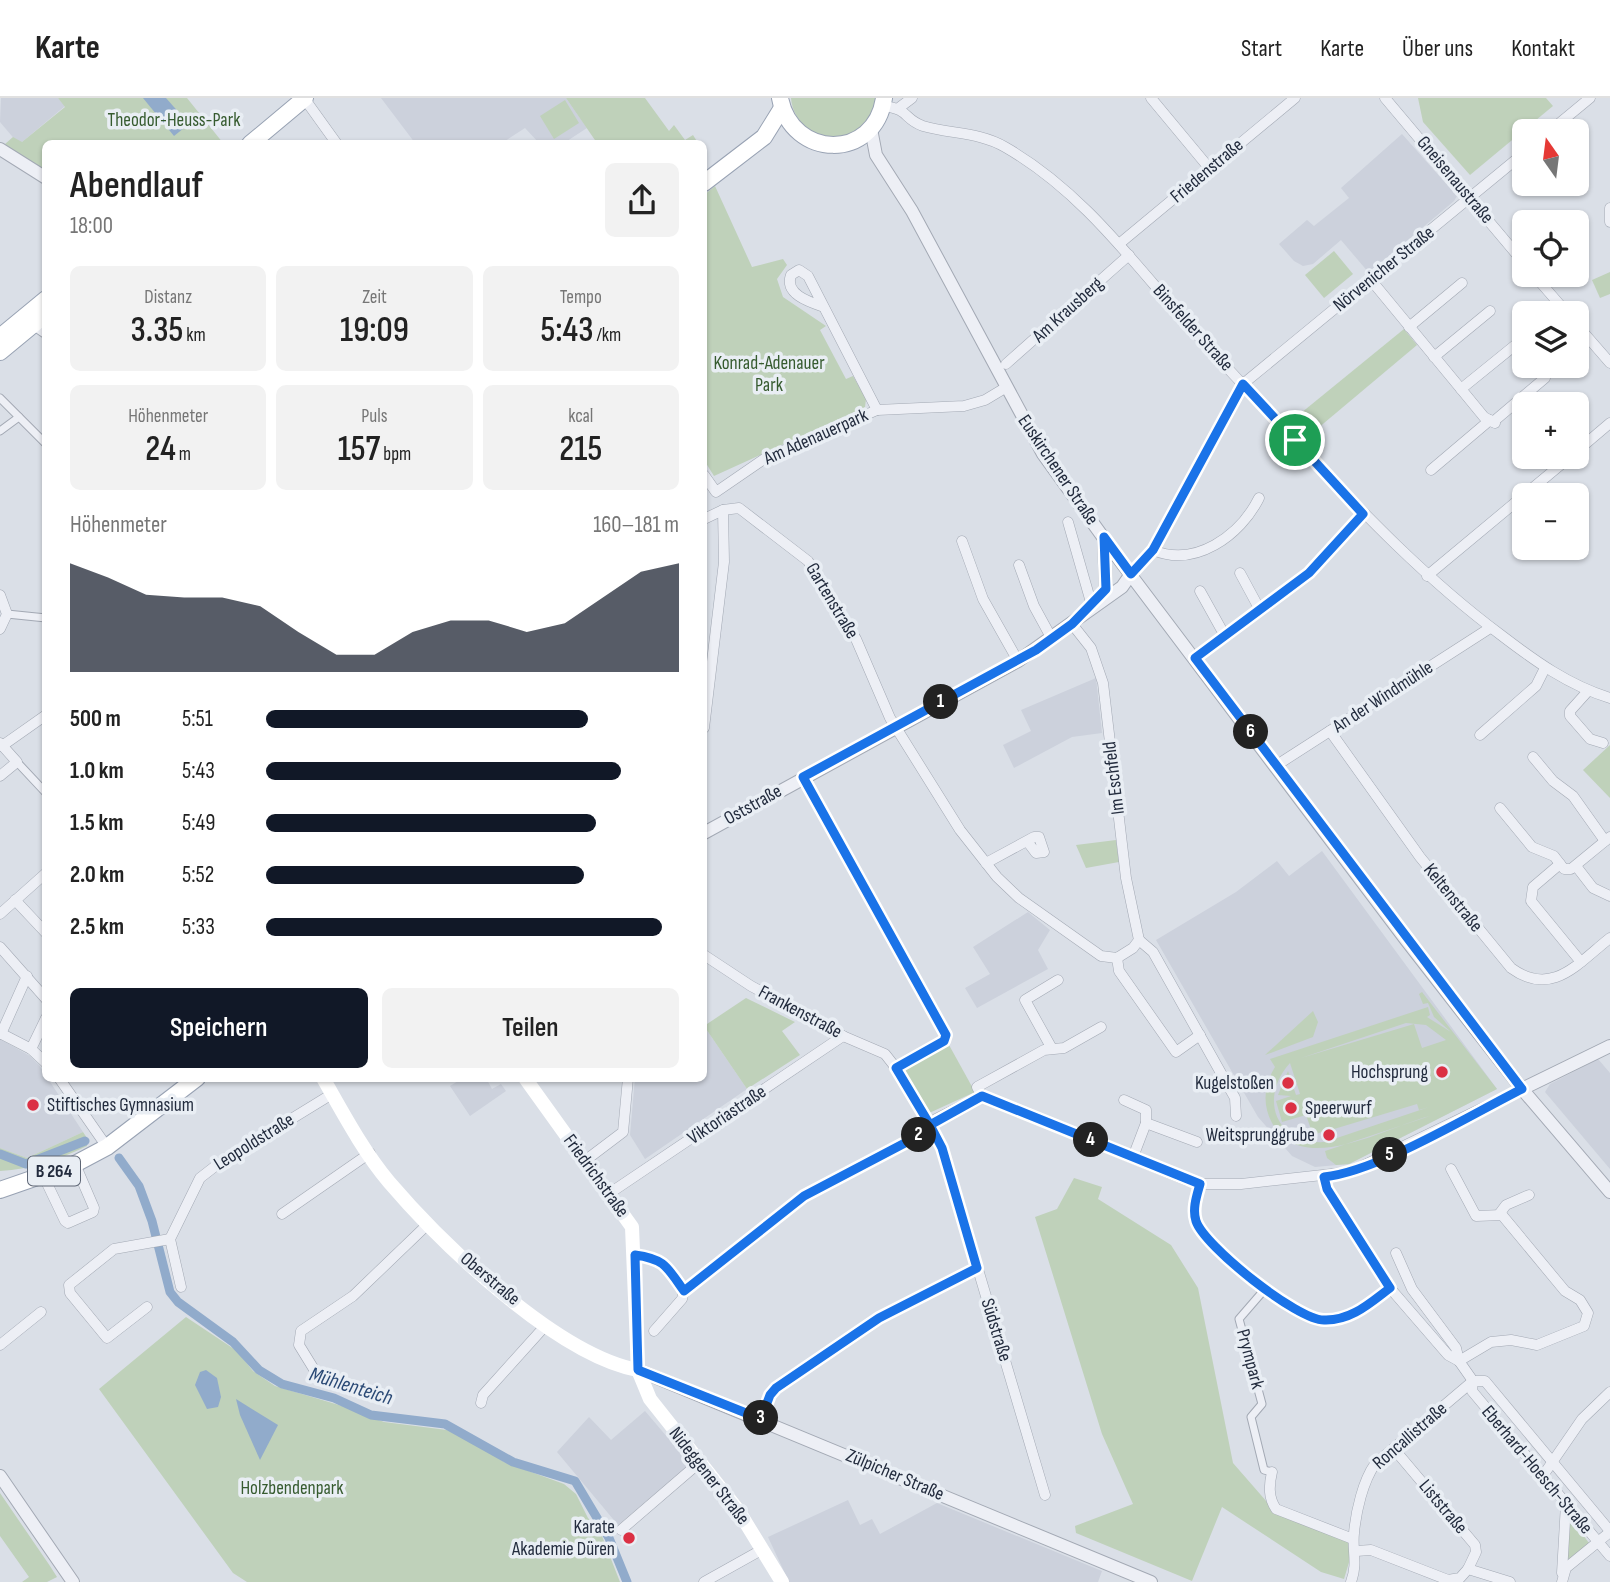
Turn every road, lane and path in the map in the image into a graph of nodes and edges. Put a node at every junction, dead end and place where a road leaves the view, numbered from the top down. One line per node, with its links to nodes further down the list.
1 (304, 98): 14 (main road); 15 (street)
2 (912, 98): 9 (street)
3 (1150, 98): 20 (street)
4 (1295, 98): 20 (street, Friedenstraße)
5 (1384, 98): 23 (street, Gneisenaustraße)
6 (1590, 98): 10 (street)
7 (883, 102): 9 (street); 11 (main road)
8 (781, 103): 12 (main road); 13 (main road)
9 (900, 107): 26 (street, Binsfelder Straße)
10 (1565, 119)
11 (871, 130): 16 (main road); 18 (street, Euskirchener Straße)
12 (798, 133): 13 (main road); 16 (main road)
13 (764, 137): 22 (main road)
14 (255, 140)
15 (335, 140)
16 (850, 142): 18 (street)
17 (0, 149): 21 (street)
18 (876, 155): 44 (street, Euskirchener Straße)
19 (1512, 163): 23 (street, Nörvenicher Straße)
20 (1210, 169): 26 (street, Friedenstraße)
21 (42, 175)
22 (707, 181)
23 (1471, 198): 27 (street, Gneisenaustraße); 29 (street, Nörvenicher Straße)
24 (1610, 208): 25 (street)
25 (1610, 222)
26 (1119, 244): 28 (street, Binsfelder Straße)
27 (1512, 248)
28 (1129, 255): 41 (street, Am Krausberg); 43 (street, Binsfelder Straße)
29 (1371, 280): 34 (street); 43 (street, Nörvenicher Straße)
30 (1462, 283): 34 (street)
31 (824, 307): 47 (street)
32 (1490, 311): 39 (street)
33 (37, 322): 35 (main road); 38 (main road)
34 (1409, 327): 39 (street)
35 (0, 337)
36 (1589, 339): 40 (street)
37 (1512, 348): 45 (street)
38 (0, 352)
39 (1434, 357): 45 (street)
40 (1610, 363)
41 (1006, 364)
42 (1544, 378): 49 (street)
43 (1243, 384): 59 (street, Binsfelder Straße); 64 (street)
44 (1005, 388): 47 (street, Am Adenauerpark); 62 (street, Euskirchener Straße)
45 (1461, 389): 49 (street)
46 (0, 398): 48 (street)
47 (877, 410): 56 (street, Am Adenauerpark)
48 (19, 417): 51 (street); 52 (street)
49 (1494, 422): 55 (street)
50 (1610, 423): 53 (street)
51 (0, 432)
52 (42, 440)
53 (1589, 441)
54 (1556, 469): 68 (street)
55 (1431, 470)
56 (707, 479)
57 (1259, 498): 64 (street)
58 (728, 509): 60 (street); 86 (street); 88 (street, Gartenstraße)
59 (1363, 514): 68 (street, Binsfelder Straße); 73 (street)
60 (707, 518)
61 (1068, 522): 72 (street)
62 (1104, 537): 67 (street, Euskirchener Straße); 69 (street)
63 (962, 541): 82 (street)
64 (1153, 550): 67 (street)
65 (1019, 565): 80 (street)
66 (1240, 573): 73 (street)
67 (1131, 574): 69 (street, Oststraße); 72 (street, Oststraße); 81 (street, Euskirchener Straße)
68 (1427, 576): 77 (street, Binsfelder Straße)
69 (1106, 589): 72 (street, Oststraße)
70 (1200, 591): 79 (street)
71 (0, 595): 74 (street)
72 (1092, 606): 76 (street, Oststraße)
73 (1260, 610): 79 (street)
74 (7, 614): 75 (street); 78 (street)
75 (42, 618)
76 (1072, 624): 80 (street, Oststraße); 112 (street, Im Eschfeld)
77 (1490, 628): 83 (street, Binsfelder Straße); 89 (street, An der Windmühle)
78 (0, 629)
79 (1225, 636): 81 (street)
80 (1052, 639): 82 (street, Oststraße)
81 (1195, 658): 95 (street, Euskirchener Straße)
82 (1018, 661): 88 (street, Oststraße)
83 (1545, 668): 84 (street, Binsfelder Straße); 90 (street)
84 (1588, 691): 85 (street, Binsfelder Straße); 91 (street)
85 (1610, 698)
86 (707, 703)
87 (42, 718): 92 (street)
88 (895, 726): 97 (street, Oststraße); 103 (street)
89 (1330, 731): 95 (street, An der Windmühle); 116 (street, Keltenstraße)
90 (1480, 735)
91 (1603, 743)
92 (1, 744): 94 (street)
93 (1533, 757): 101 (street)
94 (17, 762): 96 (street); 98 (street)
95 (1277, 765): 135 (street, Euskirchener Straße)
96 (0, 776)
97 (803, 777): 100 (street, Oststraße); 129 (street)
98 (42, 789)
99 (1500, 808): 104 (street)
100 (707, 831)
101 (1608, 839): 105 (street)
102 (1027, 841): 103 (street)
103 (986, 863): 115 (street)
104 (1560, 864): 105 (street); 116 (street)
105 (1576, 866): 107 (street)
106 (42, 876): 108 (street)
107 (1610, 896)
108 (15, 900): 109 (street); 110 (street)
109 (0, 914)
110 (42, 929)
111 (1610, 938): 116 (street, Keltenstraße)
112 (1139, 940): 115 (street); 123 (street, Im Eschfeld)
113 (0, 947): 117 (street)
114 (707, 958): 124 (street, Frankenstraße)
115 (1117, 958): 123 (street)
116 (1581, 962)
117 (27, 976): 119 (street); 122 (street)
118 (1058, 980): 126 (street)
119 (42, 994)
120 (42, 1026): 127 (street)
121 (1101, 1027): 126 (street)
122 (0, 1033): 127 (street)
123 (1200, 1035): 139 (street, Im Eschfeld)
124 (844, 1036): 129 (street, Frankenstraße); 154 (street, Viktoriastraße)
125 (1610, 1046): 135 (street)
126 (1051, 1047): 137 (street)
127 (31, 1049): 128 (street)
128 (42, 1059)
129 (896, 1068): 141 (street, Südstraße)
130 (62, 1082): 143 (street)
131 (192, 1082): 143 (main road, B 264)
132 (325, 1082): 136 (main road, Oberstraße)
133 (528, 1082): 146 (main road, Friedrichstraße)
134 (628, 1082): 146 (street)
135 (1522, 1089): 150 (street); 153 (street, Euskirchener Straße)
136 (332, 1094): 144 (main road, Oberstraße); 159 (street, Leopoldstraße)
137 (982, 1096): 141 (street); 145 (street)
138 (1124, 1100): 140 (street)
139 (1236, 1116)
140 (1146, 1123): 142 (street); 145 (street)
141 (930, 1125): 162 (street, Südstraße); 166 (street)
142 (1197, 1142)
143 (107, 1147): 147 (main road, B 264)
144 (370, 1153): 157 (street); 158 (main road, Oberstraße)
145 (1133, 1157): 151 (street)
146 (586, 1160): 154 (main road, Friedrichstraße)
147 (75, 1164): 149 (main road, B 264); 149 (street)
148 (1451, 1169): 156 (street)
149 (43, 1175): 152 (main road, B 264)
150 (1324, 1177): 151 (street); 164 (street, Eberhard-Hoesch-Straße)
151 (1200, 1184): 165 (street)
152 (0, 1190)
153 (1610, 1192)
154 (610, 1193): 161 (main road, Friedrichstraße)
155 (1529, 1195): 156 (street)
156 (1500, 1213): 172 (street)
157 (282, 1214)
158 (428, 1224): 169 (main road, Oberstraße); 174 (street)
159 (163, 1239): 163 (street); 167 (street)
160 (1396, 1253): 172 (street, Eberhard-Hoesch-Straße)
161 (635, 1255): 166 (street); 173 (main road, Friedrichstraße)
162 (977, 1268): 178 (street); 185 (street, Südstraße)
163 (181, 1287)
164 (1390, 1288): 165 (street); 172 (street, Eberhard-Hoesch-Straße)
165 (1265, 1289): 182 (street, Prympark)
166 (684, 1291): 170 (street)
167 (147, 1307)
168 (41, 1312): 171 (street)
169 (546, 1325): 173 (main road, Oberstraße); 177 (street)
170 (654, 1331)
171 (0, 1345)
172 (1459, 1362): 175 (street, Eberhard-Hoesch-Straße)
173 (638, 1370): 178 (street, Zülpicher Straße); 180 (main road, Nideggener Straße)
174 (315, 1371)
175 (1473, 1381): 179 (street, Roncallistraße); 181 (street, Eberhard-Hoesch-Straße); 184 (street, Eberhard-Hoesch-Straße)
176 (1610, 1392): 181 (street)
177 (481, 1403)
178 (761, 1419): 199 (street, Zülpicher Straße)
179 (1394, 1448): 189 (street, Roncallistraße); 194 (street, Liststraße)
180 (700, 1462): 187 (street); 191 (main road, Nideggener Straße)
181 (1553, 1463): 184 (street); 188 (street, Eberhard-Hoesch-Straße)
182 (1272, 1472): 189 (street, Prympark)
183 (0, 1476): 196 (street)
184 (1542, 1477): 186 (street, Eberhard-Hoesch-Straße)
185 (1045, 1495)
186 (1566, 1504): 190 (street, Eberhard-Hoesch-Straße); 195 (street)
187 (621, 1530)
188 (1610, 1532): 190 (street)
189 (1353, 1539): 192 (street, Roncallistraße)
190 (1598, 1542): 193 (street, Eberhard-Hoesch-Straße); 195 (street)
191 (763, 1549): 197 (street); 198 (main road, Nideggener Straße)
192 (1356, 1550): 194 (street); 200 (street, Roncallistraße)
193 (1610, 1556)
194 (1468, 1569): 201 (street)
195 (1562, 1578)
196 (73, 1582)
197 (704, 1582)
198 (782, 1582)
199 (1151, 1582)
200 (1351, 1582)
201 (1510, 1582)

